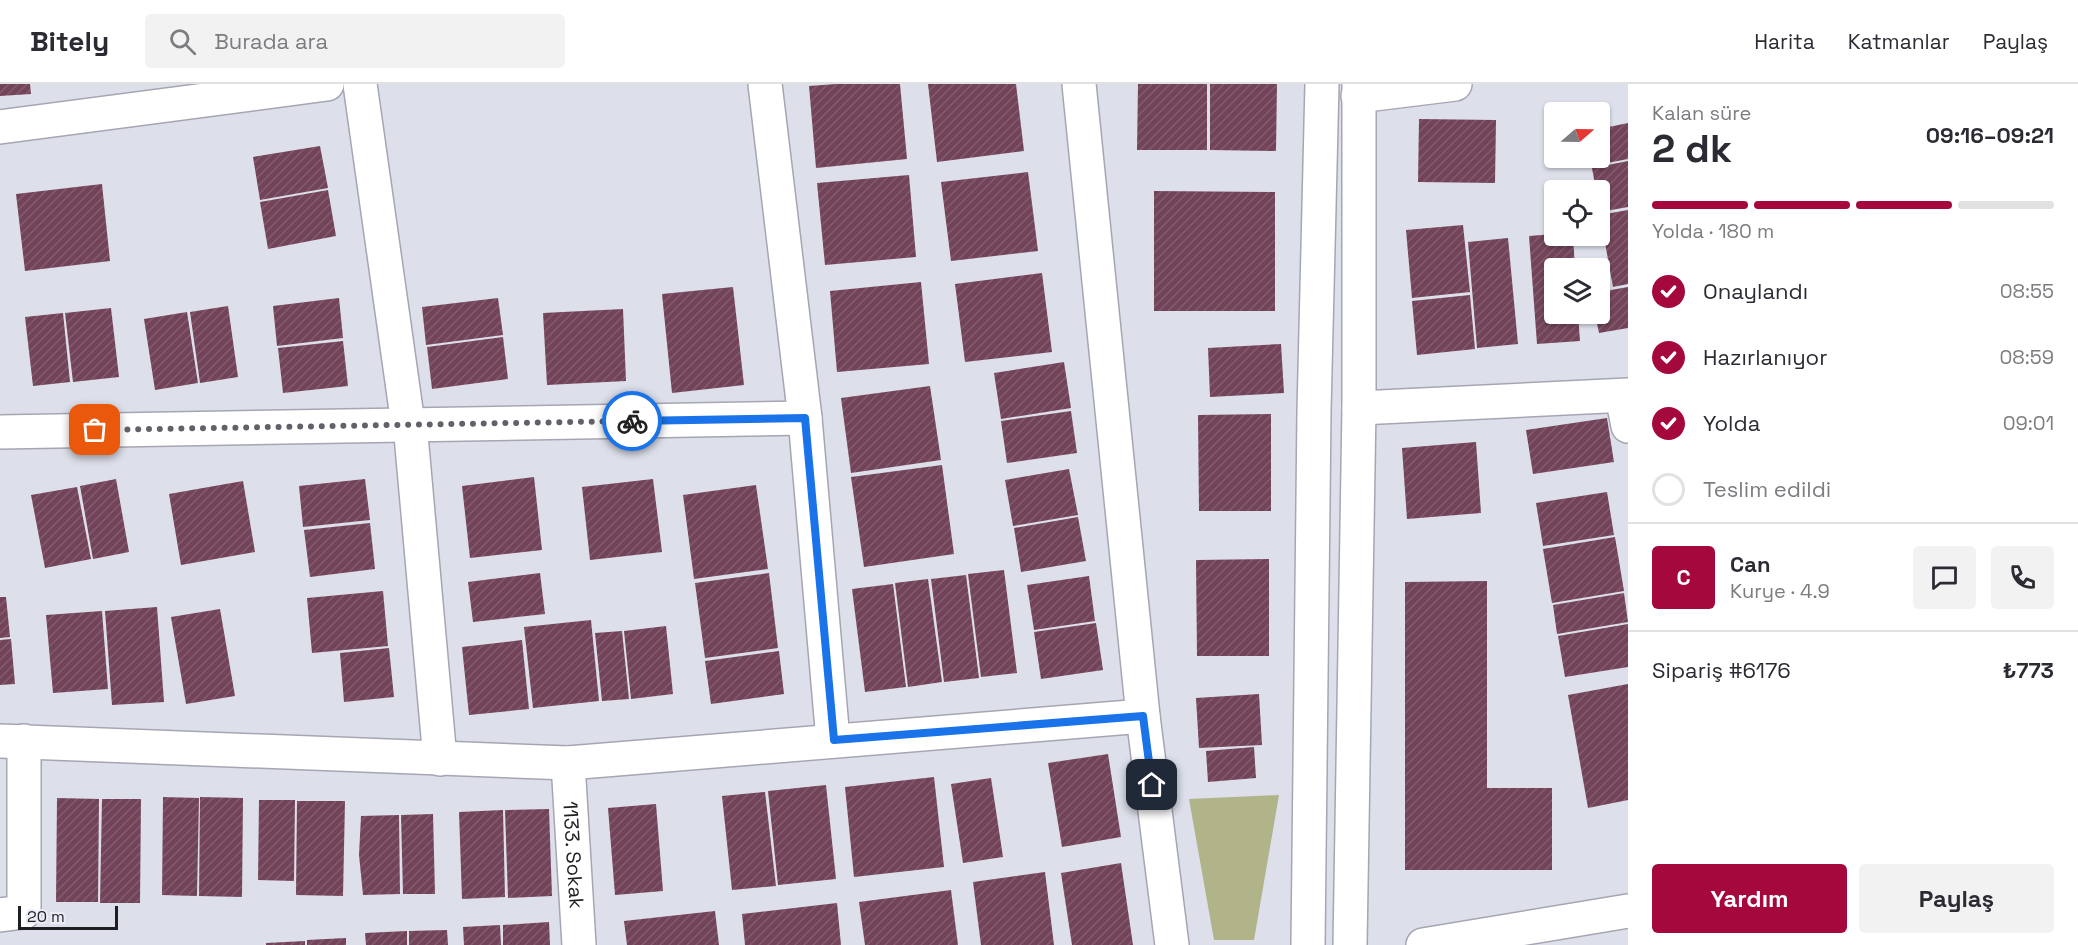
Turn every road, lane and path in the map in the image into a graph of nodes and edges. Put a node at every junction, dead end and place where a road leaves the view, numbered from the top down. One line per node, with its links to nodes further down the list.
1 (327, 84): 8 (street)
2 (360, 84): 12 (street)
3 (765, 84): 11 (street)
4 (1079, 84): 14 (street)
5 (1322, 84): 24 (street)
6 (1455, 84): 7 (street)
7 (1358, 90): 10 (street)
8 (0, 128)
9 (1626, 406): 10 (street)
10 (1359, 408): 25 (street)
11 (805, 418): 12 (street); 15 (street)
12 (409, 424): 13 (street); 17 (street)
13 (0, 432)
14 (1143, 716): 15 (street); 23 (street)
15 (834, 740): 18 (street)
16 (12, 741): 17 (street); 20 (street)
17 (440, 759): 18 (street)
18 (568, 764): 22 (street, 1133. Sokak)
19 (1628, 911): 21 (street)
20 (0, 915)
21 (1511, 938): 26 (street)
22 (579, 945)
23 (1172, 945)
24 (1308, 945)
25 (1350, 945)
26 (1423, 945)

